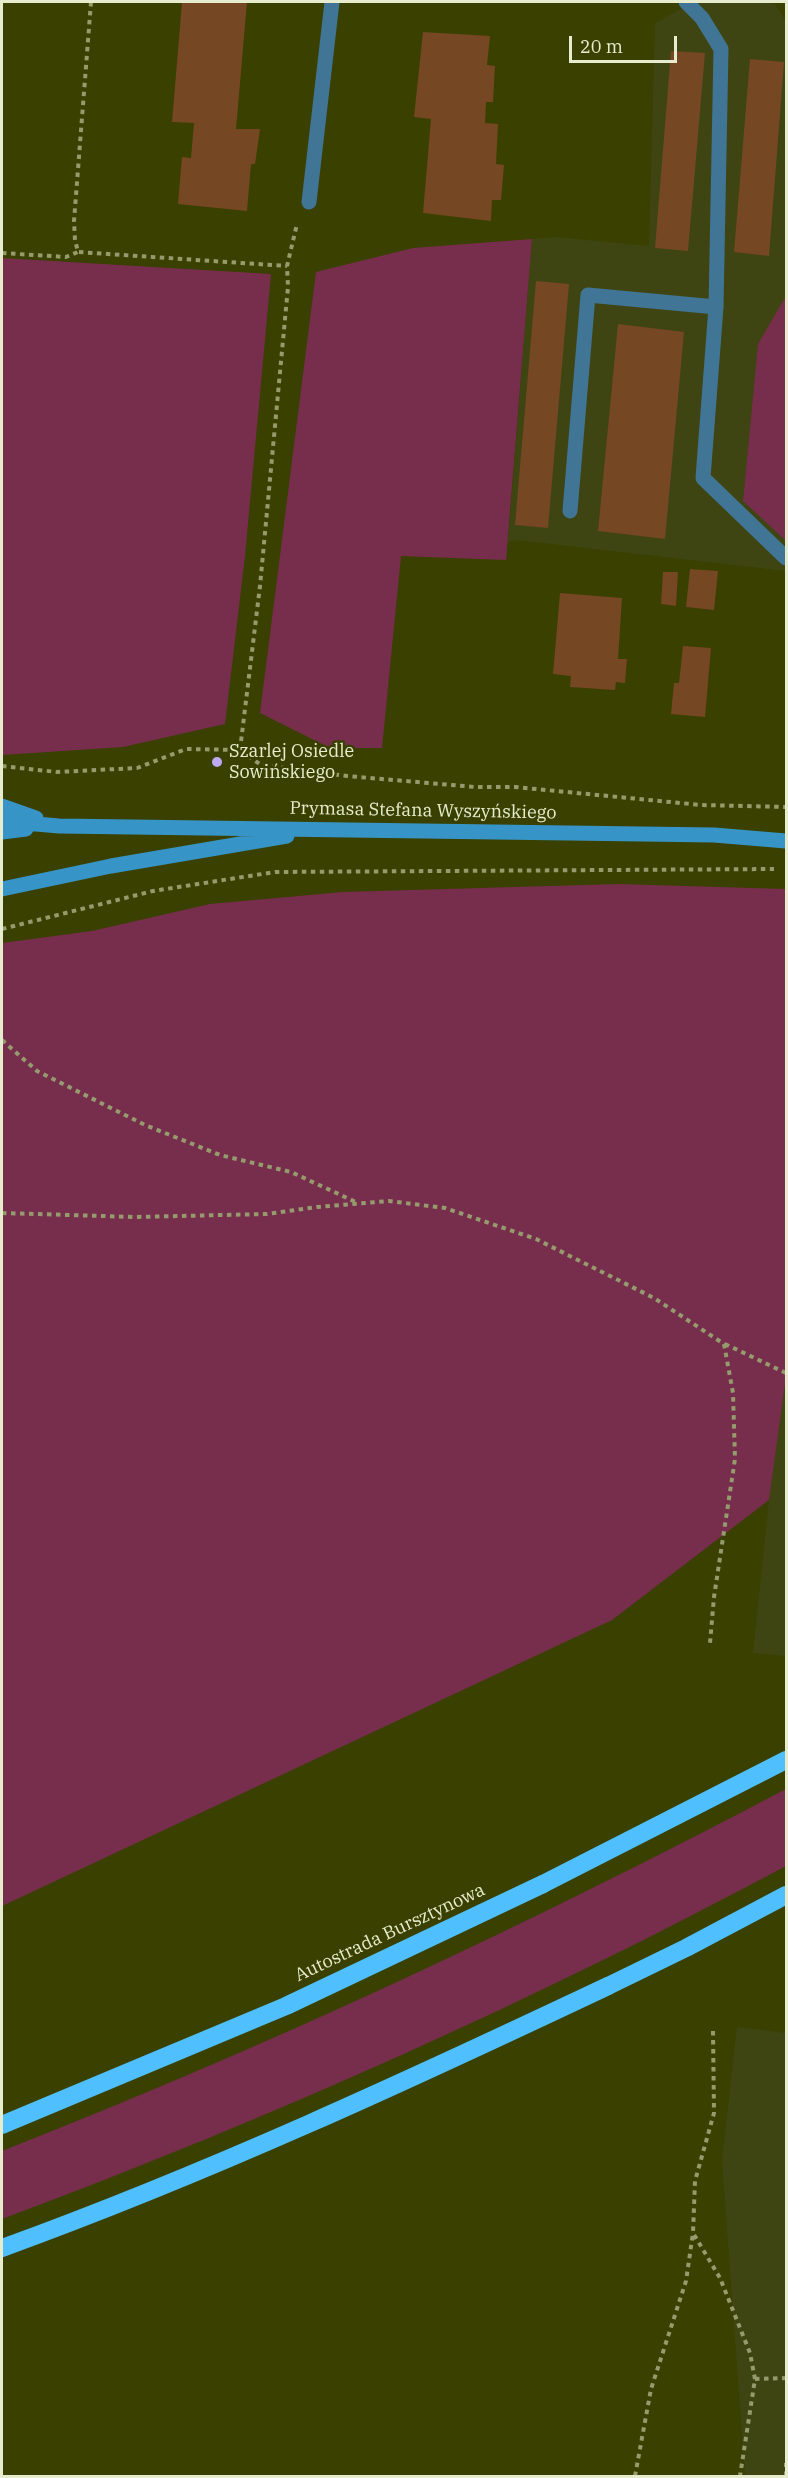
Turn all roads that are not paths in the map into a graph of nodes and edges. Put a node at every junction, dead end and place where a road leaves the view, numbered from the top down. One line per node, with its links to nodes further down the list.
1 (332, 2): 3 (street)
2 (686, 2): 4 (street)
3 (309, 202)
4 (716, 307): 5 (street); 6 (street)
5 (570, 511)
6 (786, 558)
7 (2, 806): 9 (street)
8 (2, 821): 9 (street, Prymasa Stefana Wyszyńskiego)
9 (59, 826): 10 (street, Prymasa Stefana Wyszyńskiego); 11 (street, Prymasa Stefana Wyszyńskiego)
10 (323, 829): 12 (street, Prymasa Stefana Wyszyńskiego); 13 (street)
11 (2, 832)
12 (786, 841)
13 (2, 889)
14 (786, 1760): 16 (highway, Autostrada Bursztynowa, bridge)
15 (786, 1895): 17 (highway, bridge)
16 (2, 2125)
17 (2, 2248)

